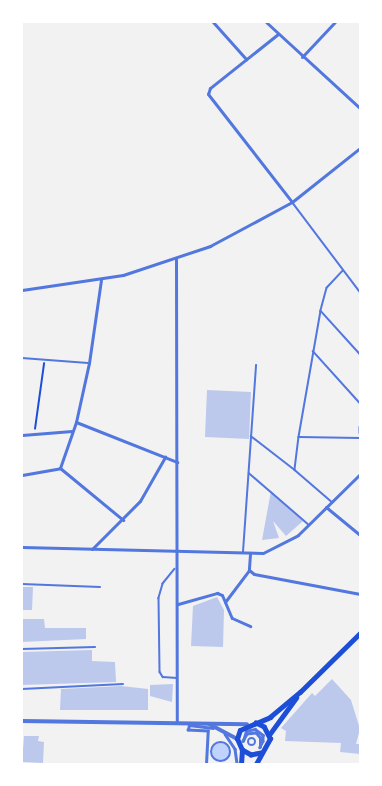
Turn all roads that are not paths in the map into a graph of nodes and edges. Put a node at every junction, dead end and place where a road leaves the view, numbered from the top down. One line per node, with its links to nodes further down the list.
1 (213, 22): 6 (street)
2 (266, 22): 4 (street)
3 (335, 22): 5 (street)
4 (278, 34): 5 (street); 6 (street)
5 (302, 57): 7 (street)
6 (246, 58): 9 (street)
7 (360, 108)
8 (360, 148): 9 (street)
9 (292, 202): 10 (street); 11 (lane)
10 (176, 259): 12 (street); 31 (street)
11 (343, 271): 14 (lane); 15 (lane)
12 (101, 280): 13 (street); 19 (street)
13 (22, 290)
14 (360, 292)
15 (320, 311): 16 (lane); 17 (lane)
16 (313, 351): 21 (lane); 28 (lane)
17 (360, 354)
18 (22, 358): 19 (lane)
19 (89, 363): 22 (street)
20 (256, 365): 27 (lane)
21 (360, 403)
22 (76, 422): 24 (street); 30 (street)
23 (360, 426): 25 (lane)
24 (72, 431): 26 (street); 32 (street)
25 (360, 434)
26 (22, 435)
27 (251, 436): 33 (lane); 34 (lane)
28 (299, 438): 29 (lane); 33 (lane)
29 (360, 438)
30 (164, 457): 31 (street); 41 (street)
31 (177, 462): 46 (street)
32 (60, 468): 36 (street); 41 (street)
33 (295, 470): 39 (lane)
34 (249, 473): 42 (lane); 47 (lane)
35 (360, 474): 37 (street)
36 (22, 475)
37 (356, 478): 38 (lane); 39 (street)
38 (360, 481)
39 (332, 502): 40 (street)
40 (326, 507): 42 (street); 43 (street)
41 (122, 520): 45 (street)
42 (309, 524): 48 (street)
43 (360, 536)
44 (22, 547): 45 (street)
45 (92, 548): 46 (street)
46 (178, 550): 47 (street); 49 (street)
47 (242, 554): 48 (street)
48 (250, 554): 50 (street)
49 (177, 567): 55 (street); 60 (lane)
50 (249, 570): 53 (street); 54 (street)
51 (22, 584): 52 (lane)
52 (100, 586)
53 (360, 594)
54 (225, 602): 55 (street); 56 (street)
55 (178, 604): 60 (street)
56 (250, 626)
57 (360, 633): 63 (main road)
58 (95, 647): 59 (lane)
59 (22, 649)
60 (177, 678): 65 (street)
61 (123, 684): 62 (lane)
62 (22, 689)
63 (300, 692): 67 (main road); 70 (main road)
64 (22, 721): 65 (street)
65 (177, 723): 66 (street)
66 (209, 723): 68 (street); 71 (street)
67 (256, 723): 68 (main road); 70 (main road)
68 (247, 724): 71 (main road)
69 (253, 733): 69 (street)
70 (269, 736): 74 (main road)
71 (237, 739): 72 (main road)
72 (242, 750): 74 (main road); 77 (main road)
73 (211, 751): 73 (street)
74 (262, 753): 78 (main road)
75 (206, 764): 76 (street)
76 (237, 764)
77 (241, 764)
78 (256, 764)

